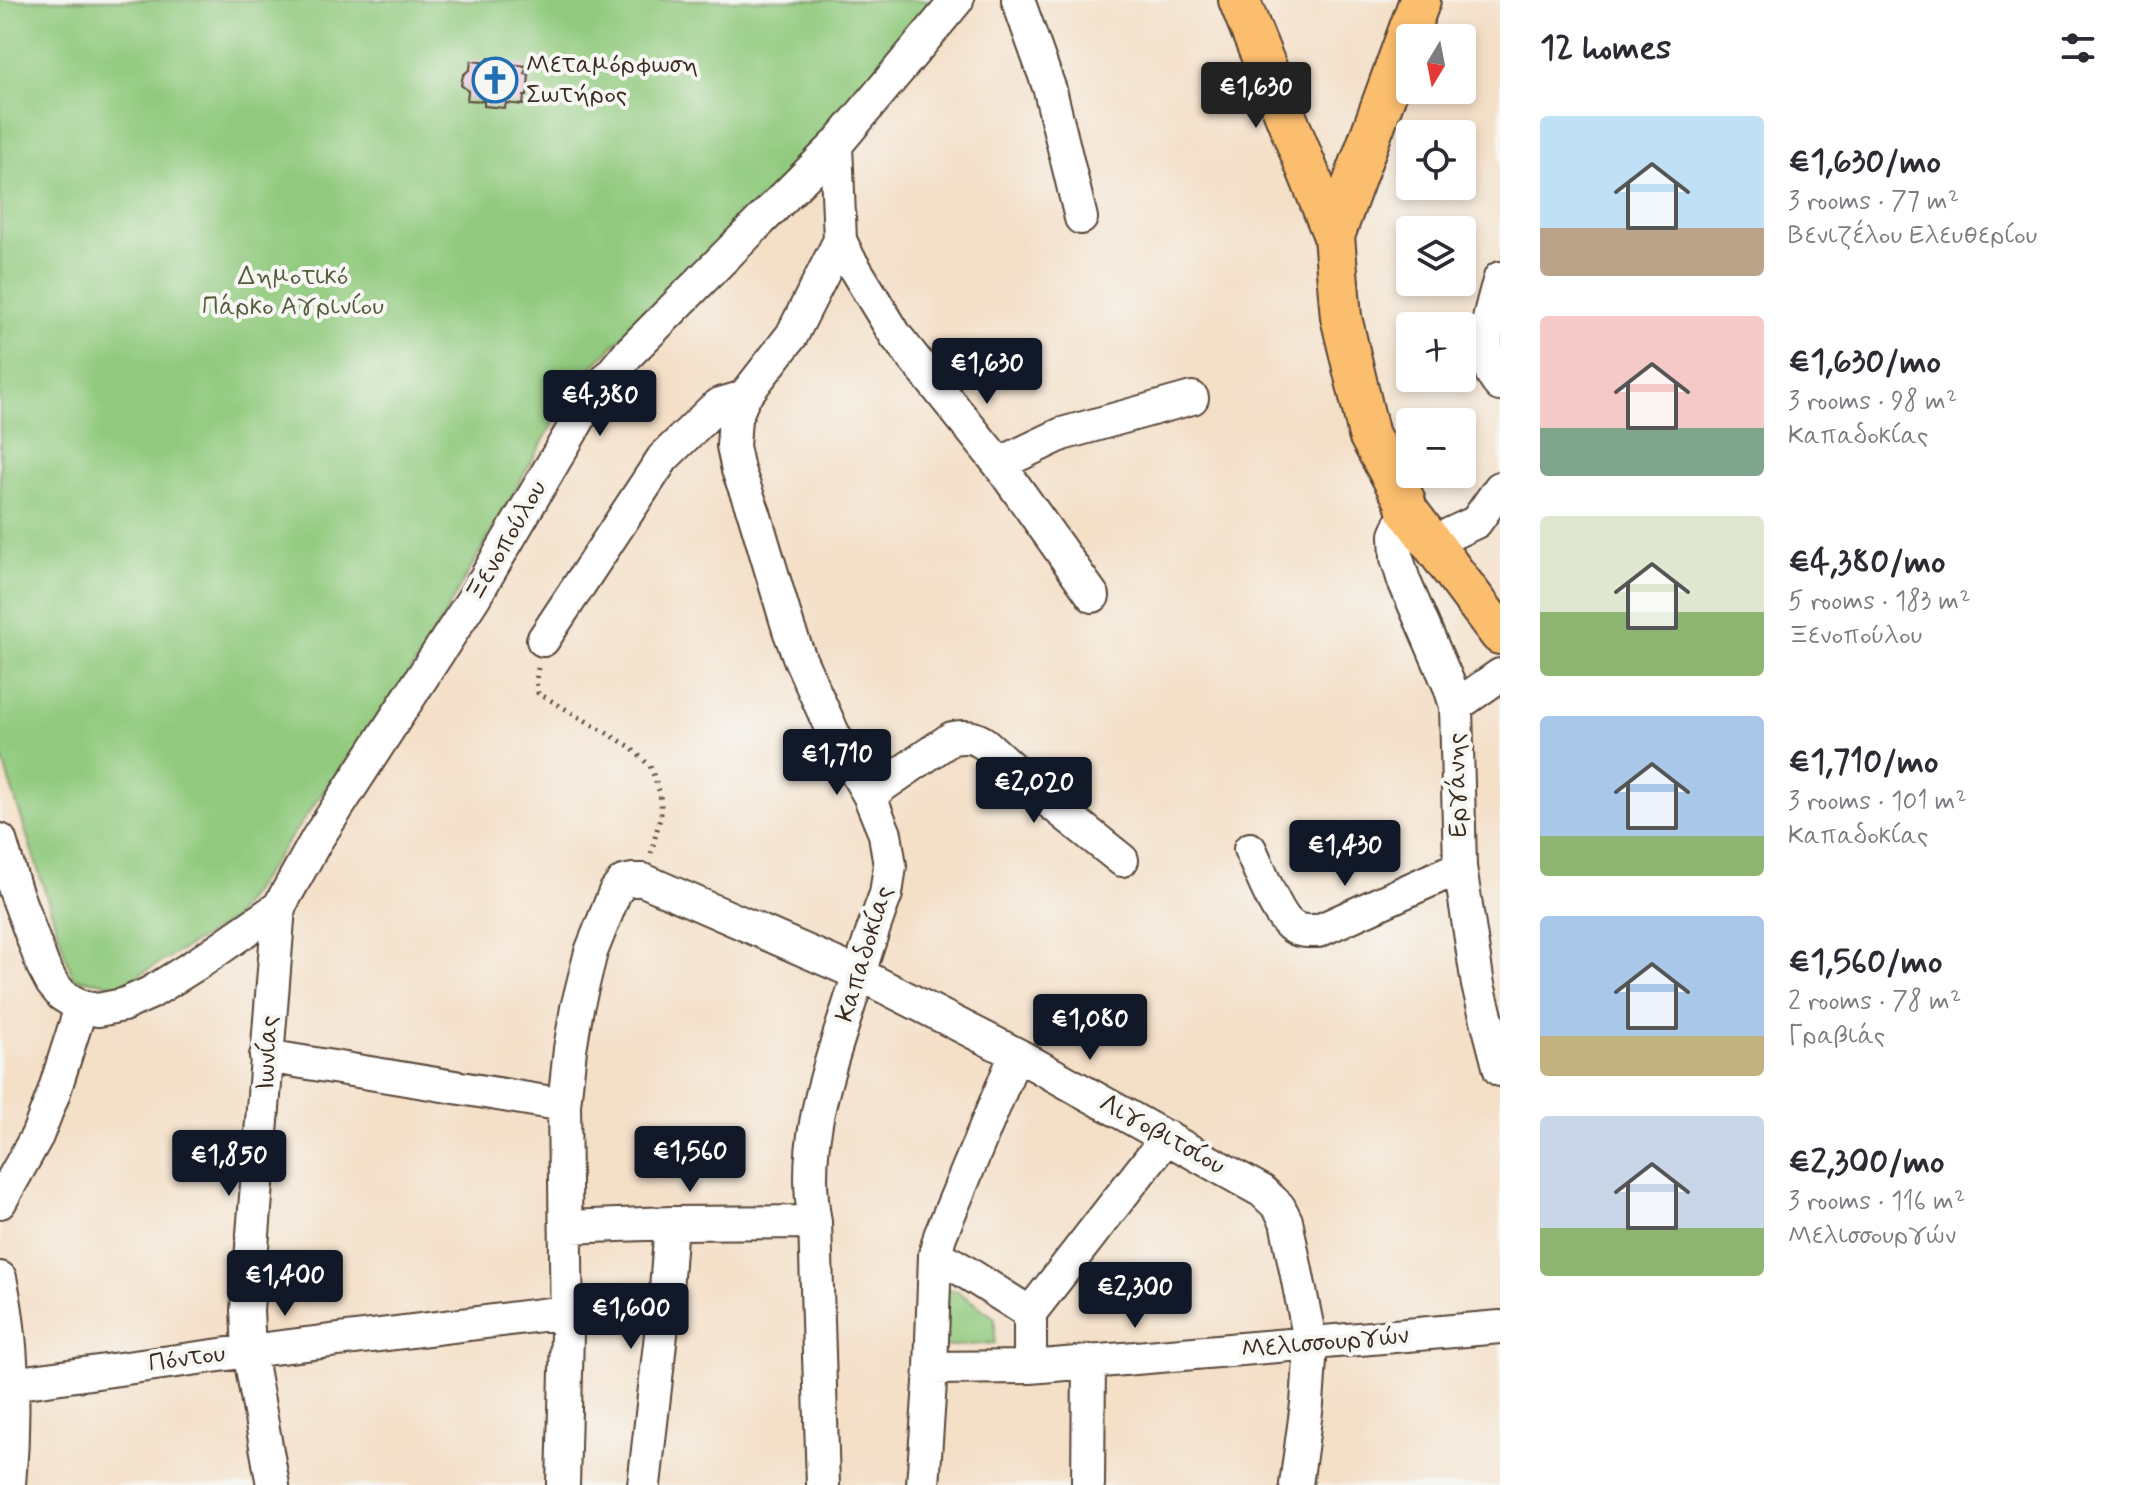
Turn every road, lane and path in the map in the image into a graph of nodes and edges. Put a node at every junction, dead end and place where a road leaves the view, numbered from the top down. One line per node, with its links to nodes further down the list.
1 (957, 0): 5 (street, Ξενοπούλου)
2 (1018, 0): 6 (street)
3 (1239, 0): 7 (main road)
4 (1420, 0): 7 (main road)
5 (836, 145): 8 (street, Καπαδοκίας); 28 (street, Ξενοπούλου)
6 (1081, 218)
7 (1334, 236): 15 (main road)
8 (840, 240): 11 (street, Καπαδοκίας); 13 (street)
9 (1500, 278): 10 (street)
10 (1500, 385)
11 (744, 397): 19 (street); 22 (street, Καπαδοκίας)
12 (1192, 398): 13 (street)
13 (999, 464): 17 (street)
14 (1500, 488): 16 (street)
15 (1407, 510): 16 (main road); 21 (street, Εργάνης)
16 (1431, 543): 18 (main road)
17 (1093, 596)
18 (1500, 634)
19 (543, 640): 27 (path)
20 (1500, 675): 21 (street)
21 (1456, 706): 26 (street, Εργάνης)
22 (869, 795): 25 (street); 30 (street, Καπαδοκίας)
23 (0, 840): 29 (street)
24 (1250, 849): 26 (street)
25 (1122, 860)
26 (1460, 867): 31 (street, Εργάνης)
27 (629, 886): 30 (street, Λιγοβιτσίου); 36 (street)
28 (279, 907): 32 (street, Ξενοπούλου); 34 (street, Ιωνίας)
29 (13, 924): 32 (street)
30 (859, 974): 33 (street, Λιγοβιτσίου); 39 (street, Καπαδοκίας)
31 (1489, 985): 35 (street, Εργάνης)
32 (81, 1007): 38 (street)
33 (1016, 1054): 37 (street, Λιγοβιτσίου); 42 (street)
34 (266, 1056): 36 (street); 48 (street, Ιωνίας)
35 (1500, 1070)
36 (564, 1105): 41 (street)
37 (1167, 1137): 45 (street); 47 (street, Λιγοβιτσίου)
38 (0, 1202)
39 (815, 1222): 40 (street); 57 (street, Καπαδοκίας)
40 (671, 1223): 41 (street); 56 (street)
41 (566, 1227): 44 (street)
42 (935, 1255): 45 (street); 51 (street)
43 (0, 1278): 52 (street)
44 (566, 1312): 48 (street, Πόντου); 55 (street)
45 (1030, 1313): 50 (street)
46 (1500, 1327): 47 (street, Μελισσουργών)
47 (1311, 1345): 49 (street, Μελισσουργών); 60 (street, Λιγοβιτσίου)
48 (249, 1351): 52 (street, Πόντου); 54 (street, Ιωνίας)
49 (1089, 1361): 50 (street, Μελισσουργών); 59 (street)
50 (1030, 1367): 51 (street, Μελισσουργών)
51 (931, 1368): 58 (street)
52 (6, 1382): 53 (street)
53 (9, 1485)
54 (273, 1485)
55 (563, 1485)
56 (644, 1485)
57 (823, 1485)
58 (923, 1485)
59 (1088, 1485)
60 (1296, 1485)

